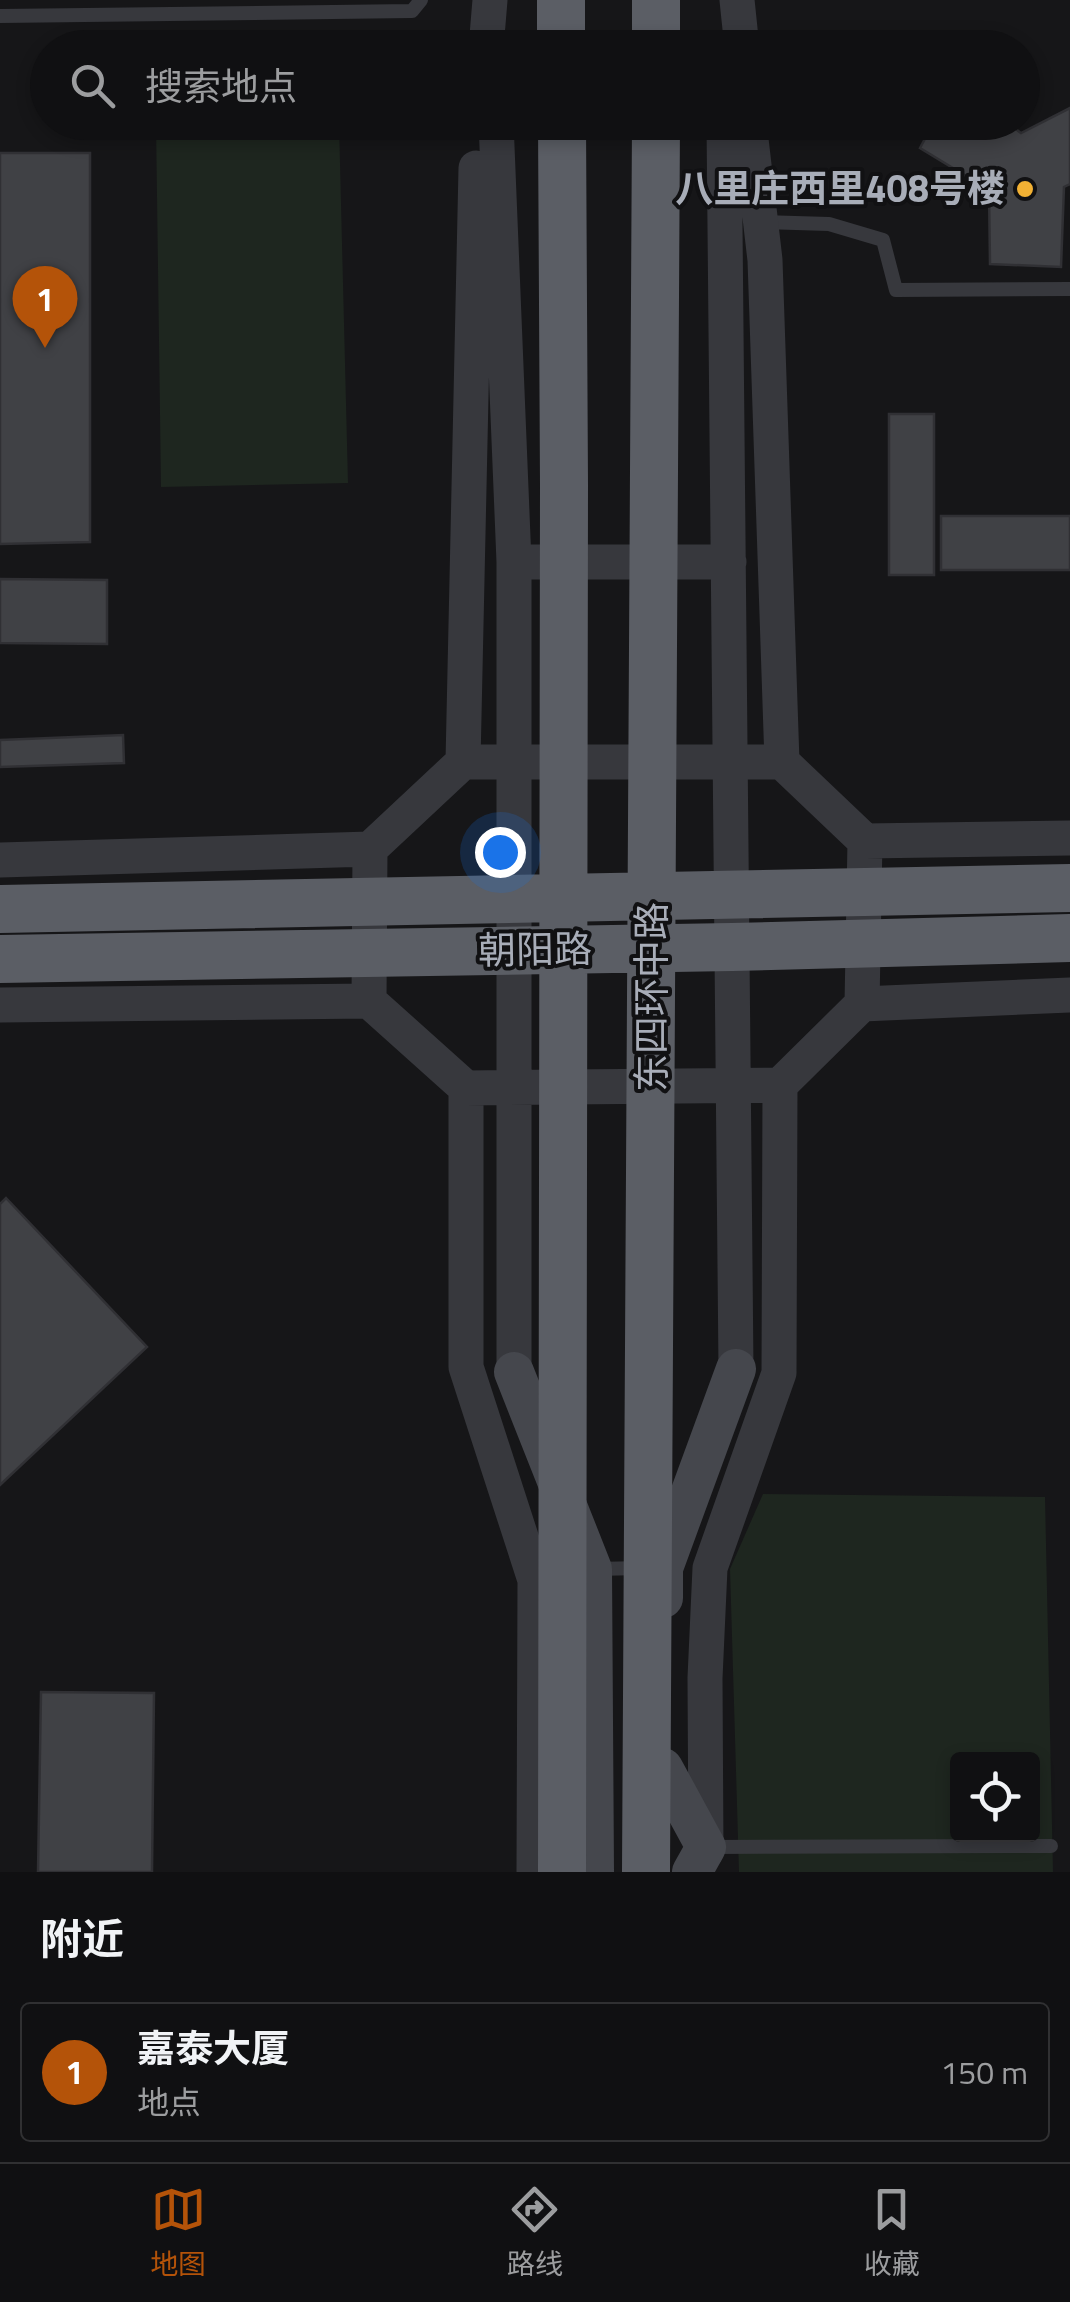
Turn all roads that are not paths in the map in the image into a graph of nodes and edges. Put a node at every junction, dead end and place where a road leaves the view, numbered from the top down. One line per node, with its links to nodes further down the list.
1 (421, 0): 7 (lane)
2 (491, 0): 8 (street)
3 (561, 0): 9 (highway)
4 (656, 0): 10 (highway)
5 (723, 0): 11 (street)
6 (737, 0): 12 (street)
7 (0, 16)
8 (490, 30)
9 (561, 30)
10 (656, 30)
11 (724, 30)
12 (740, 30)
13 (479, 140): 23 (street)
14 (497, 140): 21 (street)
15 (562, 140): 50 (highway)
16 (656, 140): 52 (highway, 东四环中路)
17 (724, 140): 22 (street)
18 (751, 140): 19 (street)
19 (760, 222): 20 (lane); 24 (street)
20 (1070, 290)
21 (514, 562): 22 (street); 31 (street)
22 (730, 562): 30 (street)
23 (462, 762): 24 (street); 27 (street)
24 (782, 762): 26 (street)
25 (1070, 838): 26 (street)
26 (865, 841): 39 (street)
27 (370, 850): 28 (street); 38 (street)
28 (0, 860)
29 (1070, 888): 30 (highway, 朝阳路)
30 (732, 894): 31 (highway, 朝阳路); 34 (street)
31 (516, 898): 32 (highway, 朝阳路); 35 (street)
32 (0, 909)
33 (1070, 938): 34 (highway, 朝阳路)
34 (732, 947): 35 (highway, 朝阳路); 43 (street)
35 (516, 951): 36 (highway, 朝阳路); 44 (street)
36 (0, 959)
37 (1070, 996): 39 (street)
38 (368, 1001): 40 (street); 42 (street)
39 (862, 1004): 41 (street)
40 (0, 1005)
41 (780, 1084): 42 (street); 48 (street)
42 (466, 1088): 49 (street)
43 (736, 1369): 45 (main road)
44 (514, 1372): 45 (main road)
45 (629, 1564): 46 (main road); 51 (main road)
46 (663, 1768): 48 (main road); 53 (main road)
47 (1051, 1846): 48 (lane)
48 (702, 1864)
49 (534, 1872)
50 (562, 1872)
51 (594, 1872)
52 (646, 1872)
53 (663, 1872)

